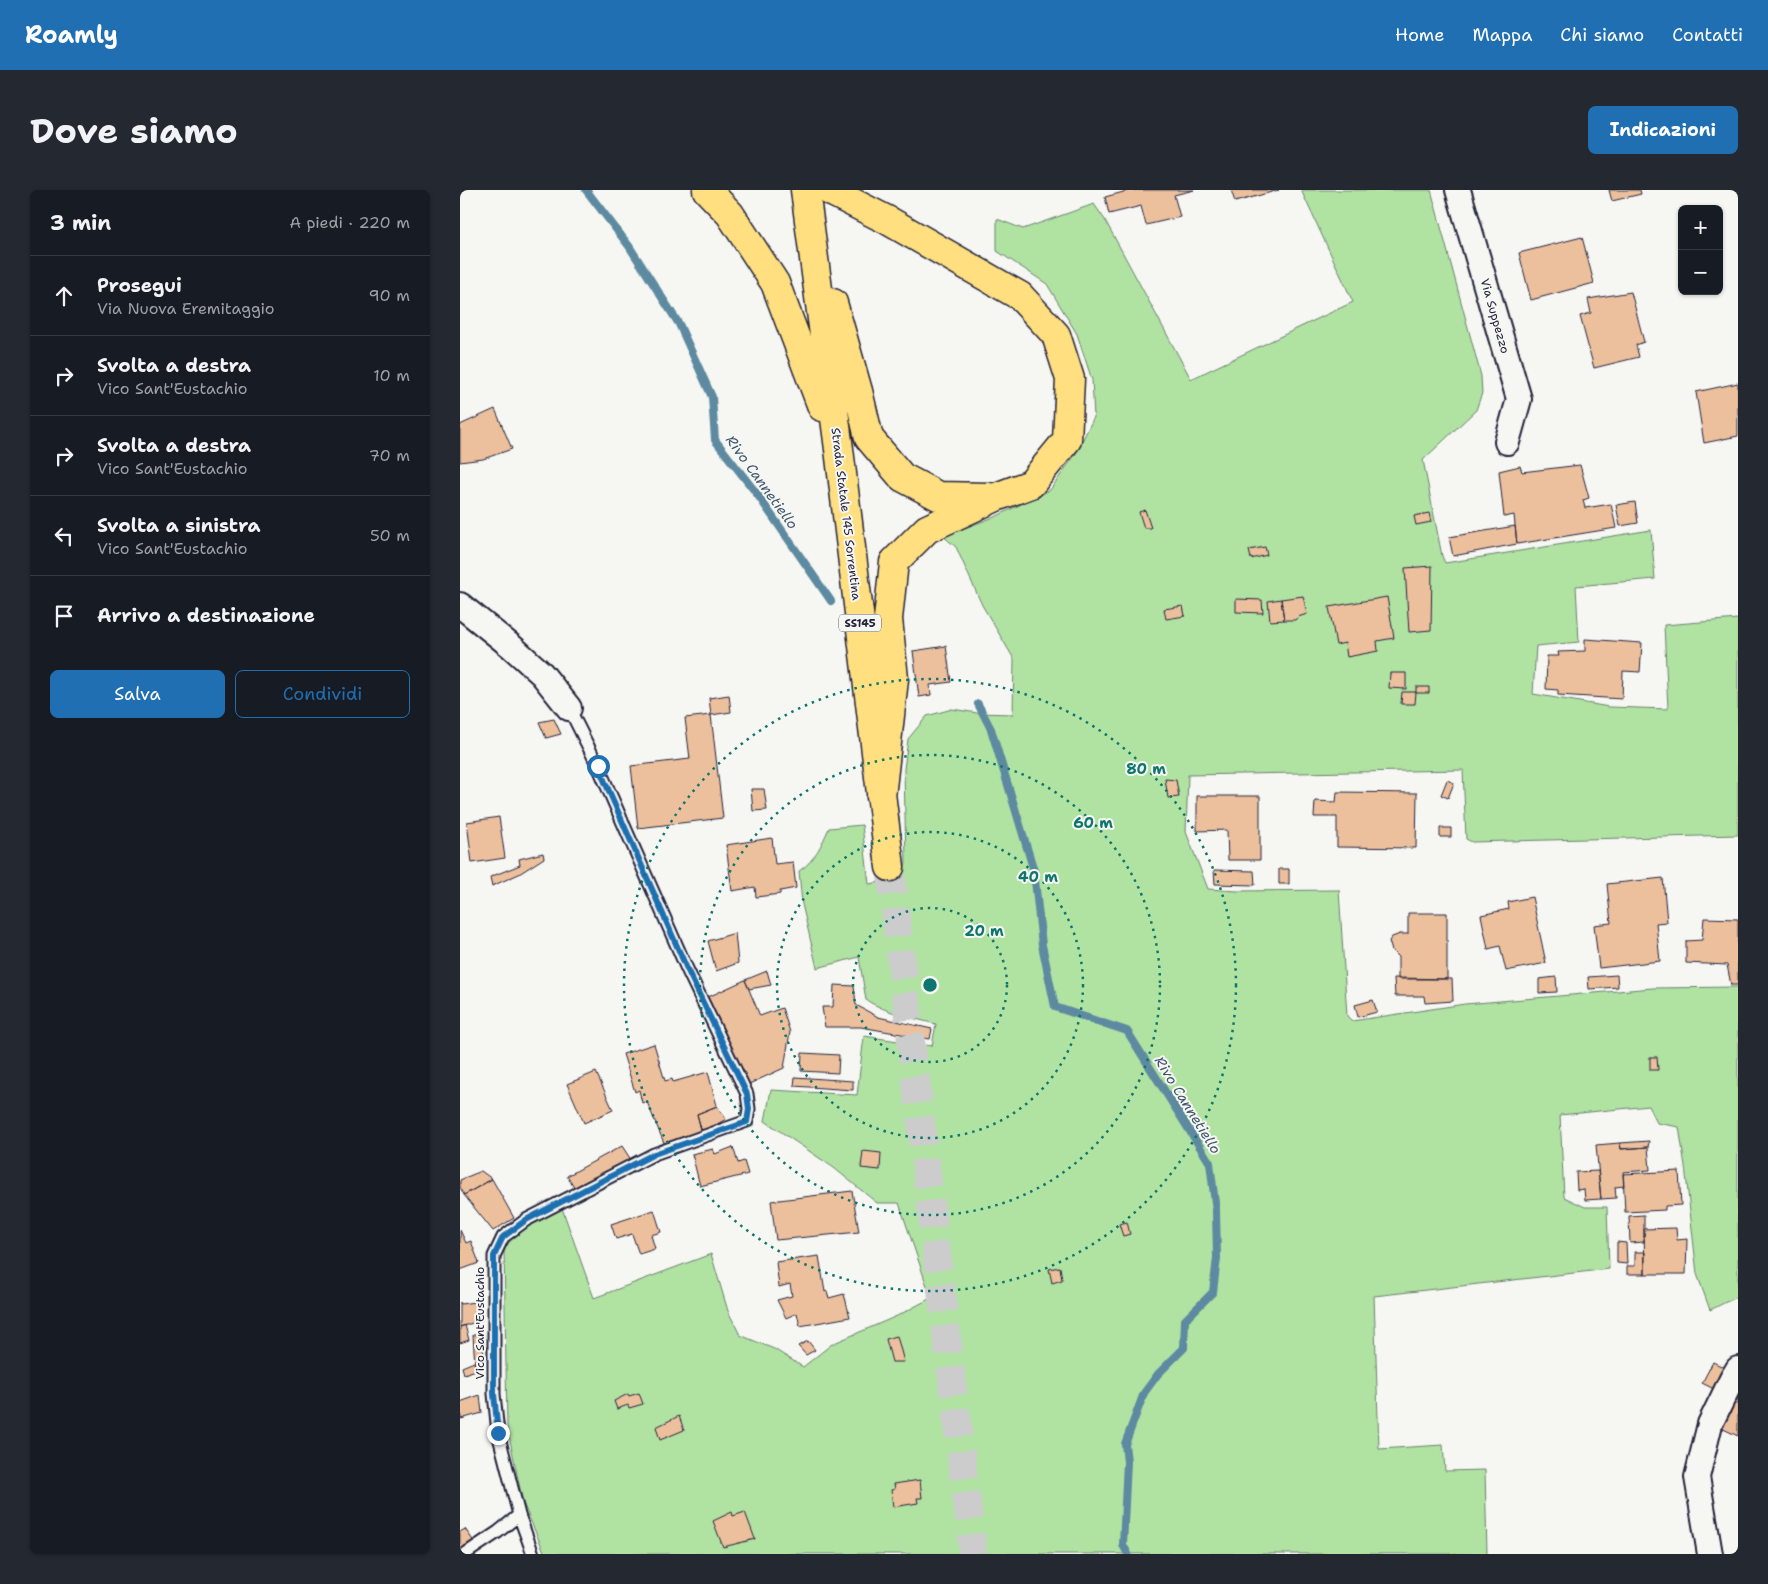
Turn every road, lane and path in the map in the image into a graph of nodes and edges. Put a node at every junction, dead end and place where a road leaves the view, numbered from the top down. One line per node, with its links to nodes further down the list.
1 (707, 190): 6 (highway)
2 (828, 190): 7 (highway)
3 (1458, 190): 5 (street, Via Suppezzo)
4 (806, 199): 6 (highway, Strada Statale 145 Sorrentina / SS145); 7 (highway)
5 (1507, 442)
6 (839, 449): 10 (highway, Strada Statale 145 Sorrentina / SS145)
7 (996, 497): 10 (highway)
8 (460, 605): 9 (street)
9 (569, 708): 13 (lane, Vico Sant'Eustachio)
10 (881, 797): 11 (highway, Strada Statale 145 Sorrentina / SS145)
11 (890, 867)
12 (1738, 1369): 16 (street)
13 (519, 1516): 14 (lane); 15 (lane, Vico Sant'Eustachio)
14 (465, 1554)
15 (533, 1554)
16 (1710, 1554)

